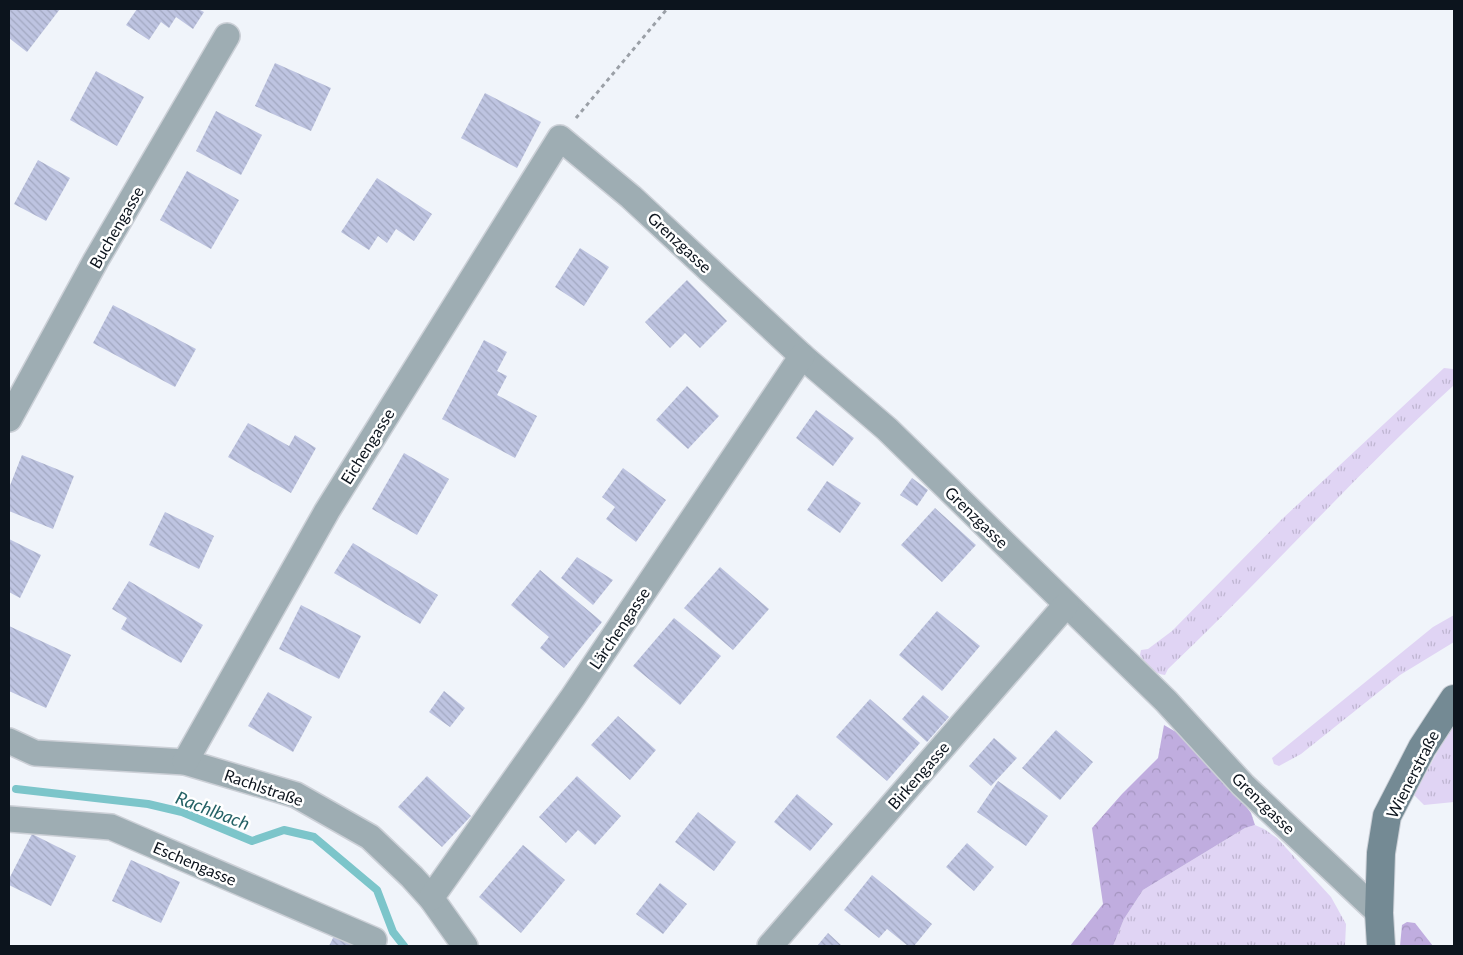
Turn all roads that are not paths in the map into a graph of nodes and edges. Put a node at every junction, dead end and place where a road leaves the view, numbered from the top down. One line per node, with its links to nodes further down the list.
1 (227, 36): 4 (street, Buchengasse)
2 (560, 138): 3 (street, Grenzgasse); 8 (street, Eichengasse)
3 (802, 356): 5 (street, Grenzgasse); 10 (street, Lärchengasse)
4 (9, 419)
5 (1066, 604): 11 (street, Grenzgasse); 14 (street, Birkengasse)
6 (1454, 699): 11 (street, Wienerstraße)
7 (9, 741): 8 (street, Rachlstraße)
8 (185, 762): 10 (street, Rachlstraße)
9 (9, 819): 12 (street, Eschengasse)
10 (431, 898): 13 (street, Rachlstraße)
11 (1380, 913): 15 (street, Wienerstraße)
12 (374, 940)
13 (465, 946)
14 (770, 946)
15 (1381, 946)

